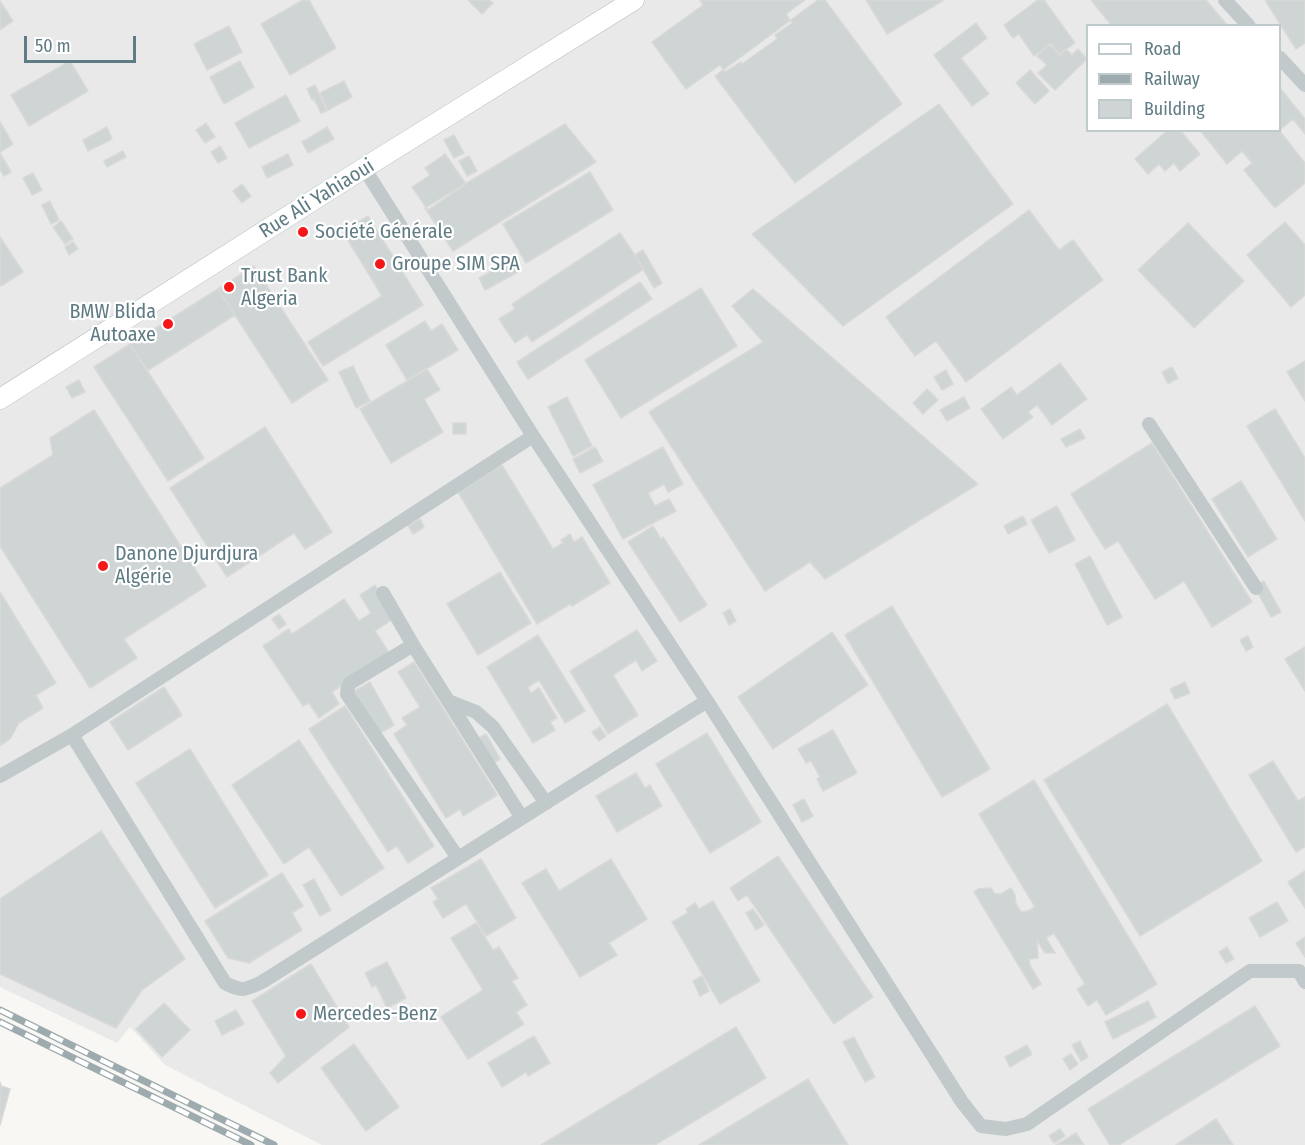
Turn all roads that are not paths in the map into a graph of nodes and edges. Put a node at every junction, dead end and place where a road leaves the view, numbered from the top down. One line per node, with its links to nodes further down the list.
1 (634, 0): 6 (main road, Rue Ali Yahiaoui)
2 (1225, 0): 3 (street)
3 (1247, 24)
4 (1281, 59): 5 (street)
5 (1305, 85)
6 (364, 168): 7 (main road, Rue Ali Yahiaoui); 9 (street)
7 (0, 399)
8 (1149, 424): 10 (street)
9 (533, 436): 14 (street); 15 (street)
10 (1256, 588)
11 (383, 593): 12 (street)
12 (413, 645): 13 (street); 19 (street)
13 (448, 701): 17 (street); 18 (street)
14 (707, 701): 17 (street); 20 (street)
15 (72, 735): 16 (street); 19 (street)
16 (0, 777)
17 (546, 803): 18 (street)
18 (522, 818): 19 (street)
19 (458, 858)
20 (1305, 982)

